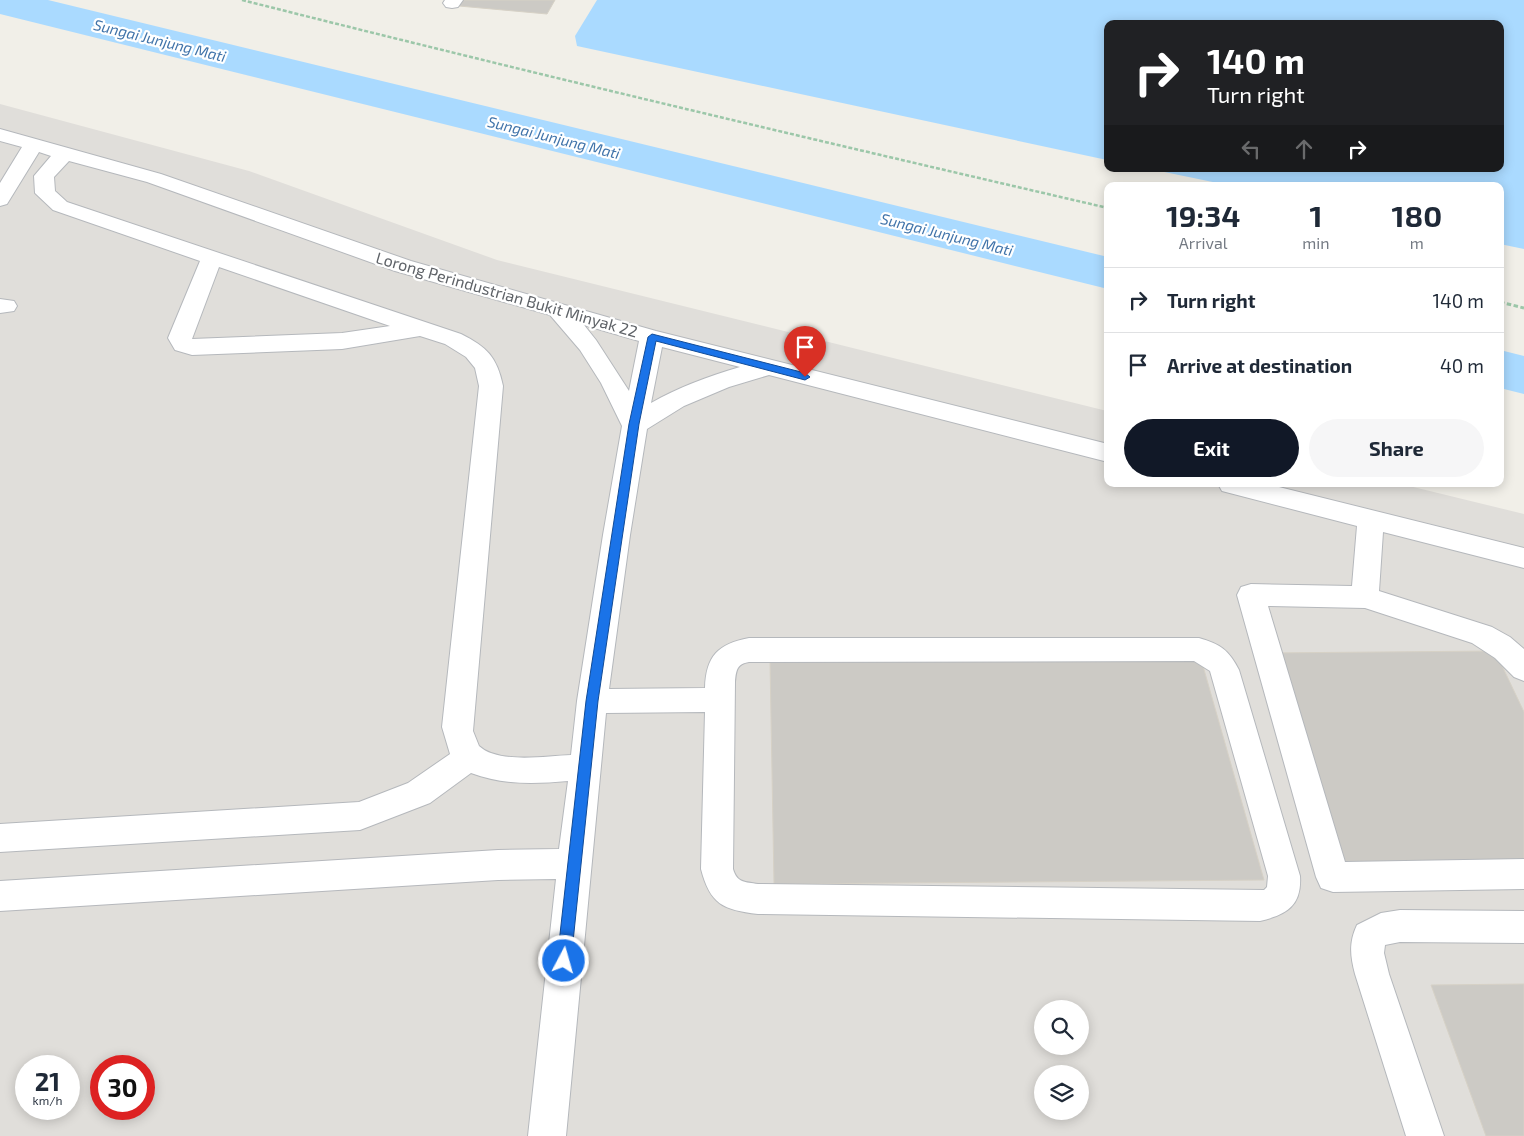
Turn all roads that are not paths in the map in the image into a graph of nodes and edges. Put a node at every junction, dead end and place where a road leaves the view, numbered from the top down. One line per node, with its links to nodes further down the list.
1 (0, 135): 2 (street, Lorong Perindustrian Bukit Minyak 22)
2 (33, 145): 3 (street, Lorong Perindustrian Bukit Minyak 22); 4 (street)
3 (64, 154): 5 (street); 6 (street, Lorong Perindustrian Bukit Minyak 22)
4 (0, 200)
5 (212, 257): 7 (street); 7 (street)
6 (559, 311): 8 (street, Lorong Perindustrian Bukit Minyak 22); 10 (street)
7 (421, 328): 19 (street)
8 (652, 337): 9 (street, Lorong Perindustrian Bukit Minyak 22); 10 (street)
9 (768, 367): 10 (street); 11 (street, Lorong Perindustrian Bukit Minyak 22)
10 (634, 424): 18 (street)
11 (1104, 452)
12 (1243, 487): 13 (street)
13 (1371, 519): 14 (street); 15 (street)
14 (1524, 558)
15 (1365, 597): 16 (street); 23 (street)
16 (1524, 669)
17 (720, 700): 17 (street); 18 (street)
18 (592, 701): 20 (street)
19 (470, 757): 20 (street); 21 (street)
20 (585, 767): 22 (street)
21 (0, 838)
22 (574, 864): 24 (street); 26 (street)
23 (1524, 874)
24 (0, 896)
25 (1524, 927): 27 (street)
26 (547, 1136)
27 (1424, 1136)

